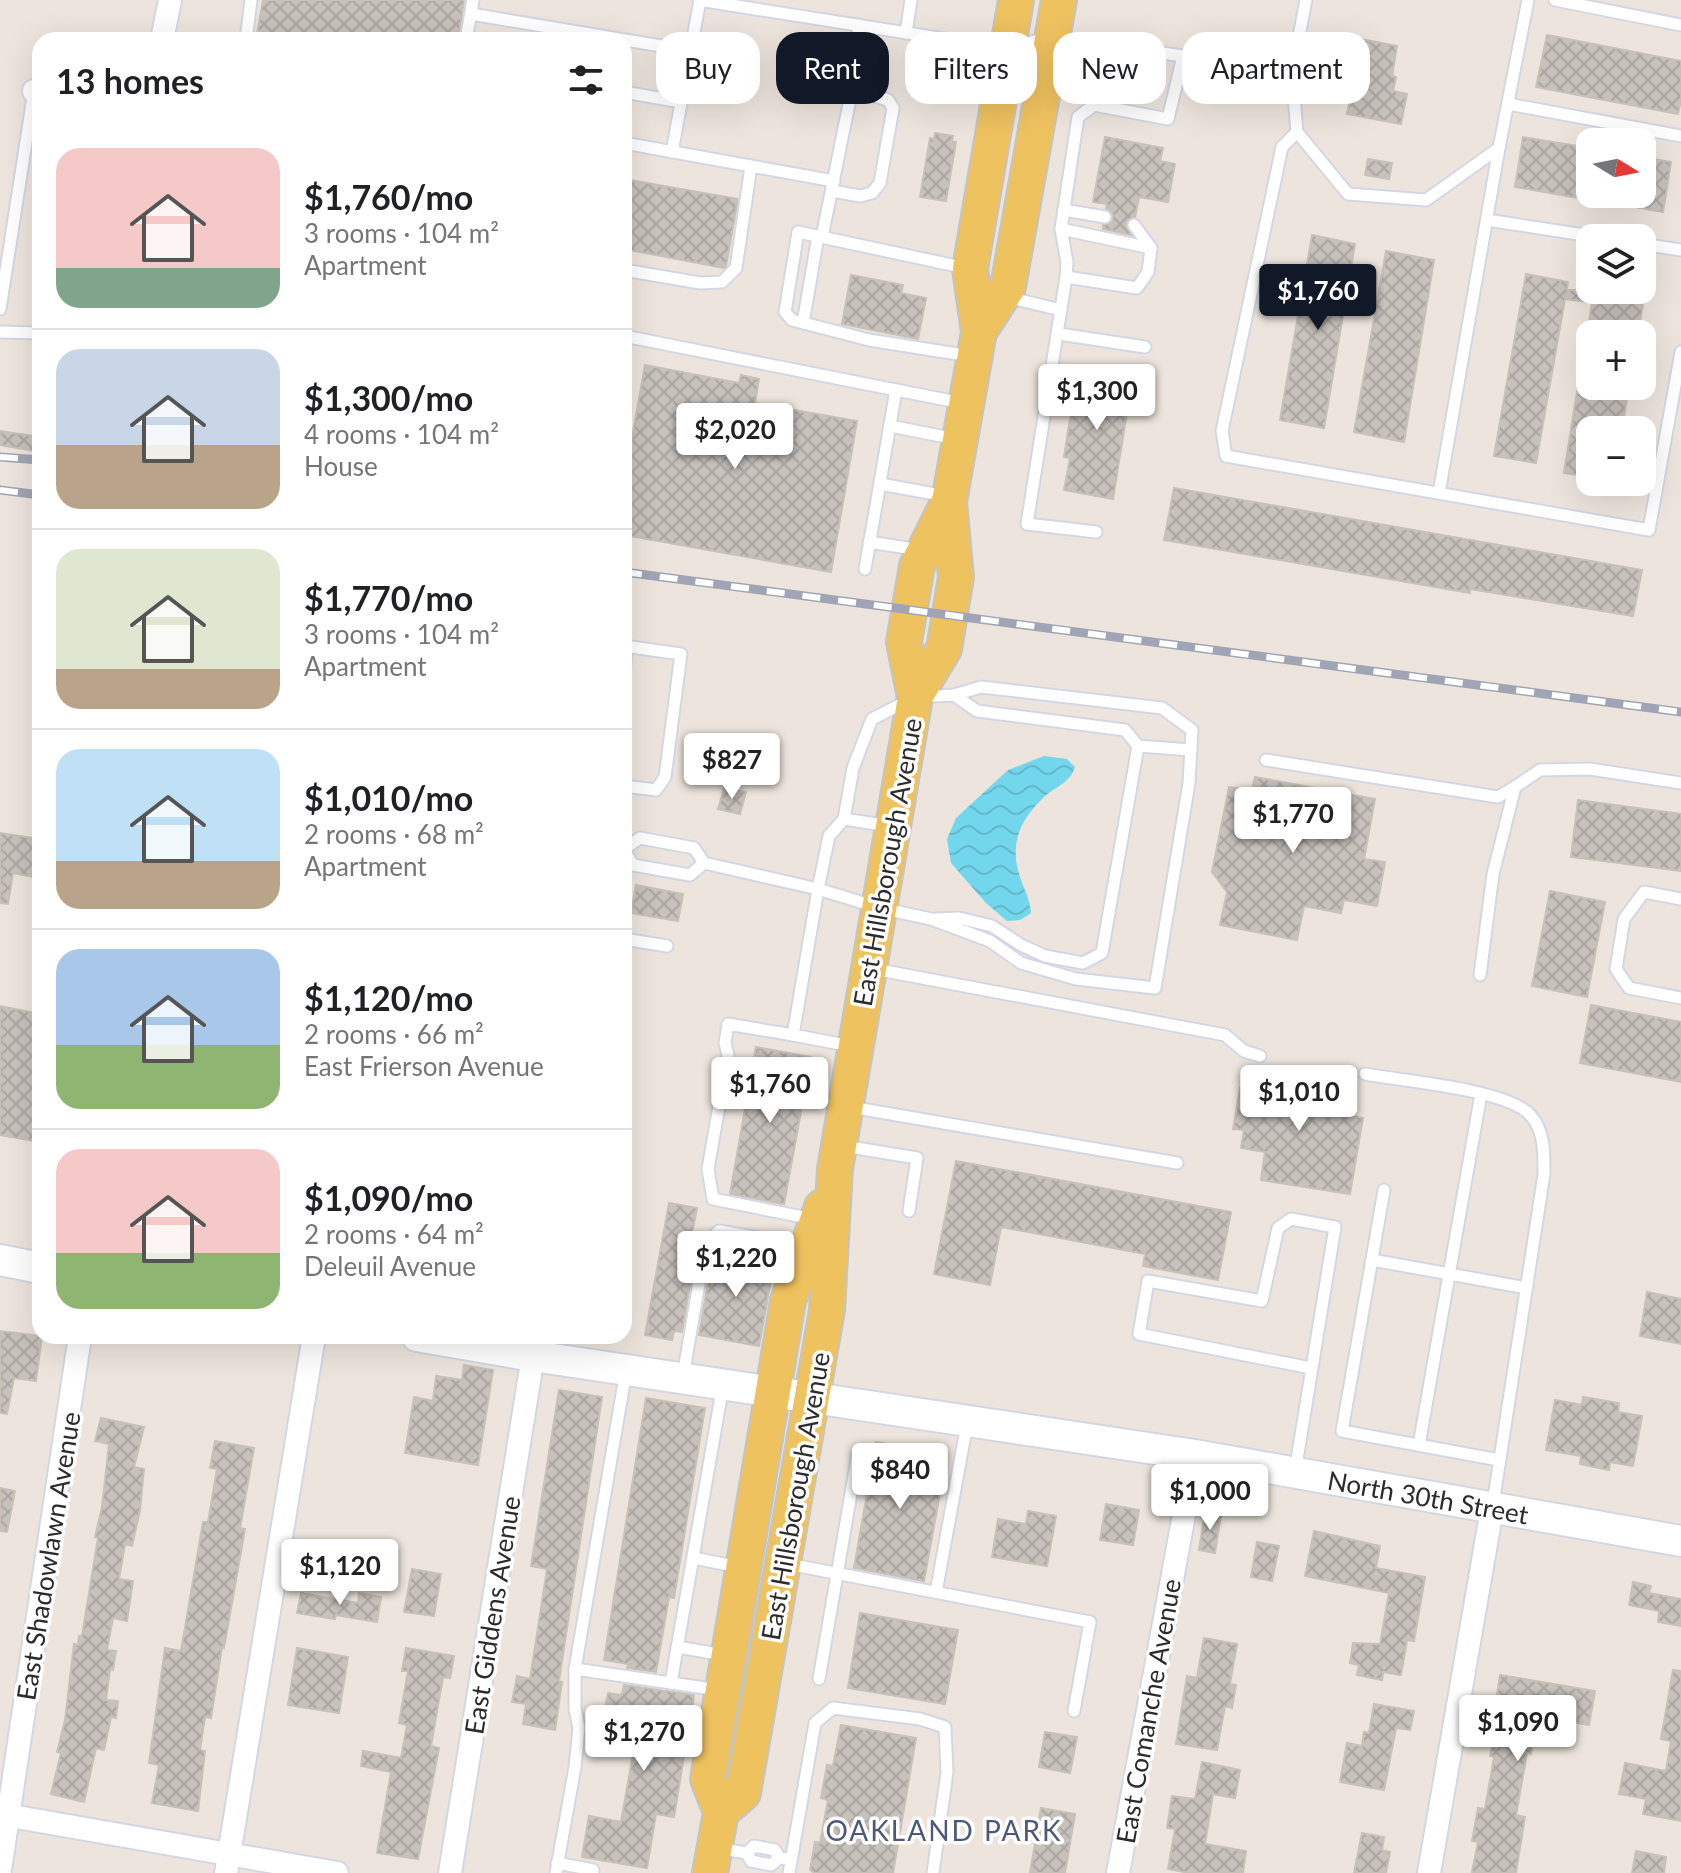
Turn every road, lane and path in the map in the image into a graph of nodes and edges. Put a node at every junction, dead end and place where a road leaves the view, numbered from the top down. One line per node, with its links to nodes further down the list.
1 (170, 0): 14 (street)
2 (251, 0): 15 (lane)
3 (473, 0): 11 (lane)
4 (700, 0): 12 (lane); 18 (lane)
5 (911, 0): 20 (lane)
6 (1016, 0): 21 (main road, East Hillsborough Avenue)
7 (1059, 0): 24 (main road, East Hillsborough Avenue)
8 (1306, 0): 22 (lane)
9 (1528, 0): 37 (lane)
10 (1555, 0): 13 (lane)
11 (471, 14): 16 (lane); 17 (lane)
12 (859, 25): 19 (lane); 23 (lane)
13 (1681, 25)
14 (164, 32)
15 (247, 32)
16 (468, 32)
17 (578, 32)
18 (694, 32)
19 (858, 32)
20 (906, 32)
21 (1011, 32)
22 (1300, 32)
23 (905, 33)
24 (1052, 36): 25 (lane); 28 (lane); 59 (main road, East Hillsborough Avenue)
25 (1037, 40)
26 (632, 41): 27 (lane)
27 (656, 45)
28 (1182, 56)
29 (1182, 60): 46 (lane)
30 (632, 93): 31 (lane)
31 (656, 98)
32 (889, 102): 45 (lane)
33 (681, 104): 43 (lane)
34 (849, 104): 45 (lane)
35 (998, 104): 56 (main road, East Hillsborough Avenue)
36 (1295, 104): 39 (lane)
37 (1508, 104): 40 (lane); 42 (lane)
38 (32, 121): 60 (lane)
39 (1297, 132): 42 (lane); 75 (lane)
40 (1681, 136)
41 (632, 144): 43 (lane)
42 (1499, 148): 48 (lane)
43 (672, 152): 44 (lane)
44 (751, 166): 45 (lane); 57 (lane)
45 (833, 186): 52 (lane)
46 (1064, 210): 47 (lane); 50 (lane)
47 (1105, 217)
48 (1487, 220): 51 (lane); 75 (lane)
49 (1134, 225): 54 (lane)
50 (1061, 229): 54 (lane); 58 (lane)
51 (1576, 234)
52 (820, 236): 56 (lane); 62 (lane); 62 (lane)
53 (1656, 246): 55 (lane)
54 (1151, 248): 58 (lane)
55 (1681, 250)
56 (970, 269): 67 (main road, East Hillsborough Avenue)
57 (632, 271)
58 (1066, 277): 61 (lane)
59 (1002, 296): 61 (lane); 67 (main road, East Hillsborough Avenue)
60 (0, 309)
61 (1061, 310): 65 (lane)
62 (803, 323): 67 (lane)
63 (0, 332): 64 (lane)
64 (32, 333)
65 (1059, 334): 68 (lane); 77 (lane)
66 (632, 338): 70 (lane)
67 (977, 345): 71 (main road, East Hillsborough Avenue)
68 (1145, 347)
69 (1681, 352): 75 (lane)
70 (896, 390): 71 (lane); 72 (lane)
71 (966, 404): 73 (main road, East Hillsborough Avenue)
72 (890, 426): 73 (lane); 74 (lane)
73 (960, 440): 76 (main road, East Hillsborough Avenue)
74 (880, 484): 76 (lane); 78 (lane)
75 (1439, 493)
76 (949, 500): 79 (main road, East Hillsborough Avenue); 83 (main road, East Hillsborough Avenue)
77 (1096, 532)
78 (869, 542): 79 (lane); 80 (lane)
79 (924, 551): 83 (main road, East Hillsborough Avenue)
80 (865, 569)
81 (632, 648): 88 (lane)
82 (954, 695): 83 (lane); 84 (lane); 85 (lane)
83 (915, 697): 90 (lane); 91 (main road, East Hillsborough Avenue)
84 (1138, 746): 85 (lane); 98 (lane)
85 (1191, 750): 98 (lane)
86 (1266, 760): 89 (lane)
87 (1681, 783): 89 (lane)
88 (632, 787)
89 (1515, 787): 102 (lane)
90 (844, 819): 91 (lane); 95 (lane)
91 (893, 827): 97 (main road, East Hillsborough Avenue)
92 (632, 844): 94 (lane)
93 (632, 863): 94 (lane)
94 (704, 863): 95 (lane)
95 (818, 889): 97 (lane); 104 (lane)
96 (1681, 899): 103 (lane)
97 (880, 908): 98 (lane); 101 (main road, East Hillsborough Avenue)
98 (931, 919)
99 (632, 940): 100 (lane)
100 (667, 946)
101 (870, 968): 105 (main road, East Hillsborough Avenue); 106 (lane)
102 (1480, 975)
103 (1681, 998)
104 (793, 1035): 105 (lane); 114 (lane)
105 (856, 1047): 109 (main road, East Hillsborough Avenue)
106 (1260, 1056)
107 (1365, 1074): 108 (lane)
108 (1481, 1094): 118 (lane); 119 (lane)
109 (846, 1106): 110 (main road, East Hillsborough Avenue); 111 (lane)
110 (837, 1158): 113 (lane); 114 (main road, East Hillsborough Avenue); 129 (main road, East Hillsborough Avenue)
111 (1177, 1163)
112 (1384, 1190): 116 (lane)
113 (909, 1211)
114 (813, 1233): 126 (lane); 128 (main road, East Hillsborough Avenue)
115 (0, 1260): 117 (street)
116 (1372, 1260): 118 (lane); 131 (lane)
117 (32, 1266)
118 (1450, 1273): 119 (lane); 131 (lane)
119 (1527, 1288): 134 (lane)
120 (79, 1344): 151 (street, East Shadowlawn Avenue)
121 (313, 1344): 154 (street)
122 (463, 1344): 123 (street, North 30th Street)
123 (533, 1356): 125 (street, North 30th Street); 158 (street, East Giddens Avenue)
124 (1311, 1368): 124 (lane); 135 (lane)
125 (626, 1370): 126 (street, North 30th Street); 145 (lane)
126 (683, 1379): 127 (street, North 30th Street)
127 (723, 1385): 128 (street, North 30th Street); 138 (lane)
128 (773, 1392): 129 (street, North 30th Street); 140 (main road, East Hillsborough Avenue)
129 (813, 1396): 130 (street, North 30th Street); 139 (main road, East Hillsborough Avenue)
130 (967, 1420): 133 (street, North 30th Street); 142 (lane)
131 (1419, 1445): 134 (lane)
132 (858, 1453): 141 (lane)
133 (1195, 1455): 135 (street, North 30th Street); 162 (street, East Comanche Avenue)
134 (1499, 1460): 136 (lane)
135 (1295, 1473): 136 (street, North 30th Street)
136 (1492, 1509): 137 (street, North 30th Street); 163 (street)
137 (1681, 1541)
138 (693, 1558): 140 (lane); 143 (lane)
139 (784, 1563): 141 (lane); 150 (main road, East Hillsborough Avenue)
140 (743, 1568): 144 (main road, East Hillsborough Avenue)
141 (837, 1573): 142 (lane); 146 (lane)
142 (936, 1592): 149 (lane)
143 (677, 1647): 144 (lane); 147 (lane)
144 (728, 1655): 148 (main road, East Hillsborough Avenue)
145 (575, 1669): 147 (lane); 155 (lane)
146 (819, 1679)
147 (671, 1683): 148 (lane)
148 (723, 1690): 150 (main road, East Hillsborough Avenue)
149 (1074, 1711)
150 (721, 1812): 152 (main road, East Hillsborough Avenue)
151 (4, 1814): 154 (street); 156 (street, East Shadowlawn Avenue)
152 (724, 1858): 153 (lane)
153 (785, 1859): 160 (lane); 161 (lane)
154 (228, 1863): 157 (street)
155 (556, 1868): 159 (lane)
156 (0, 1870)
157 (337, 1873)
158 (450, 1873)
159 (593, 1873)
160 (789, 1873)
161 (933, 1873)
162 (1118, 1873)
163 (1429, 1873)

